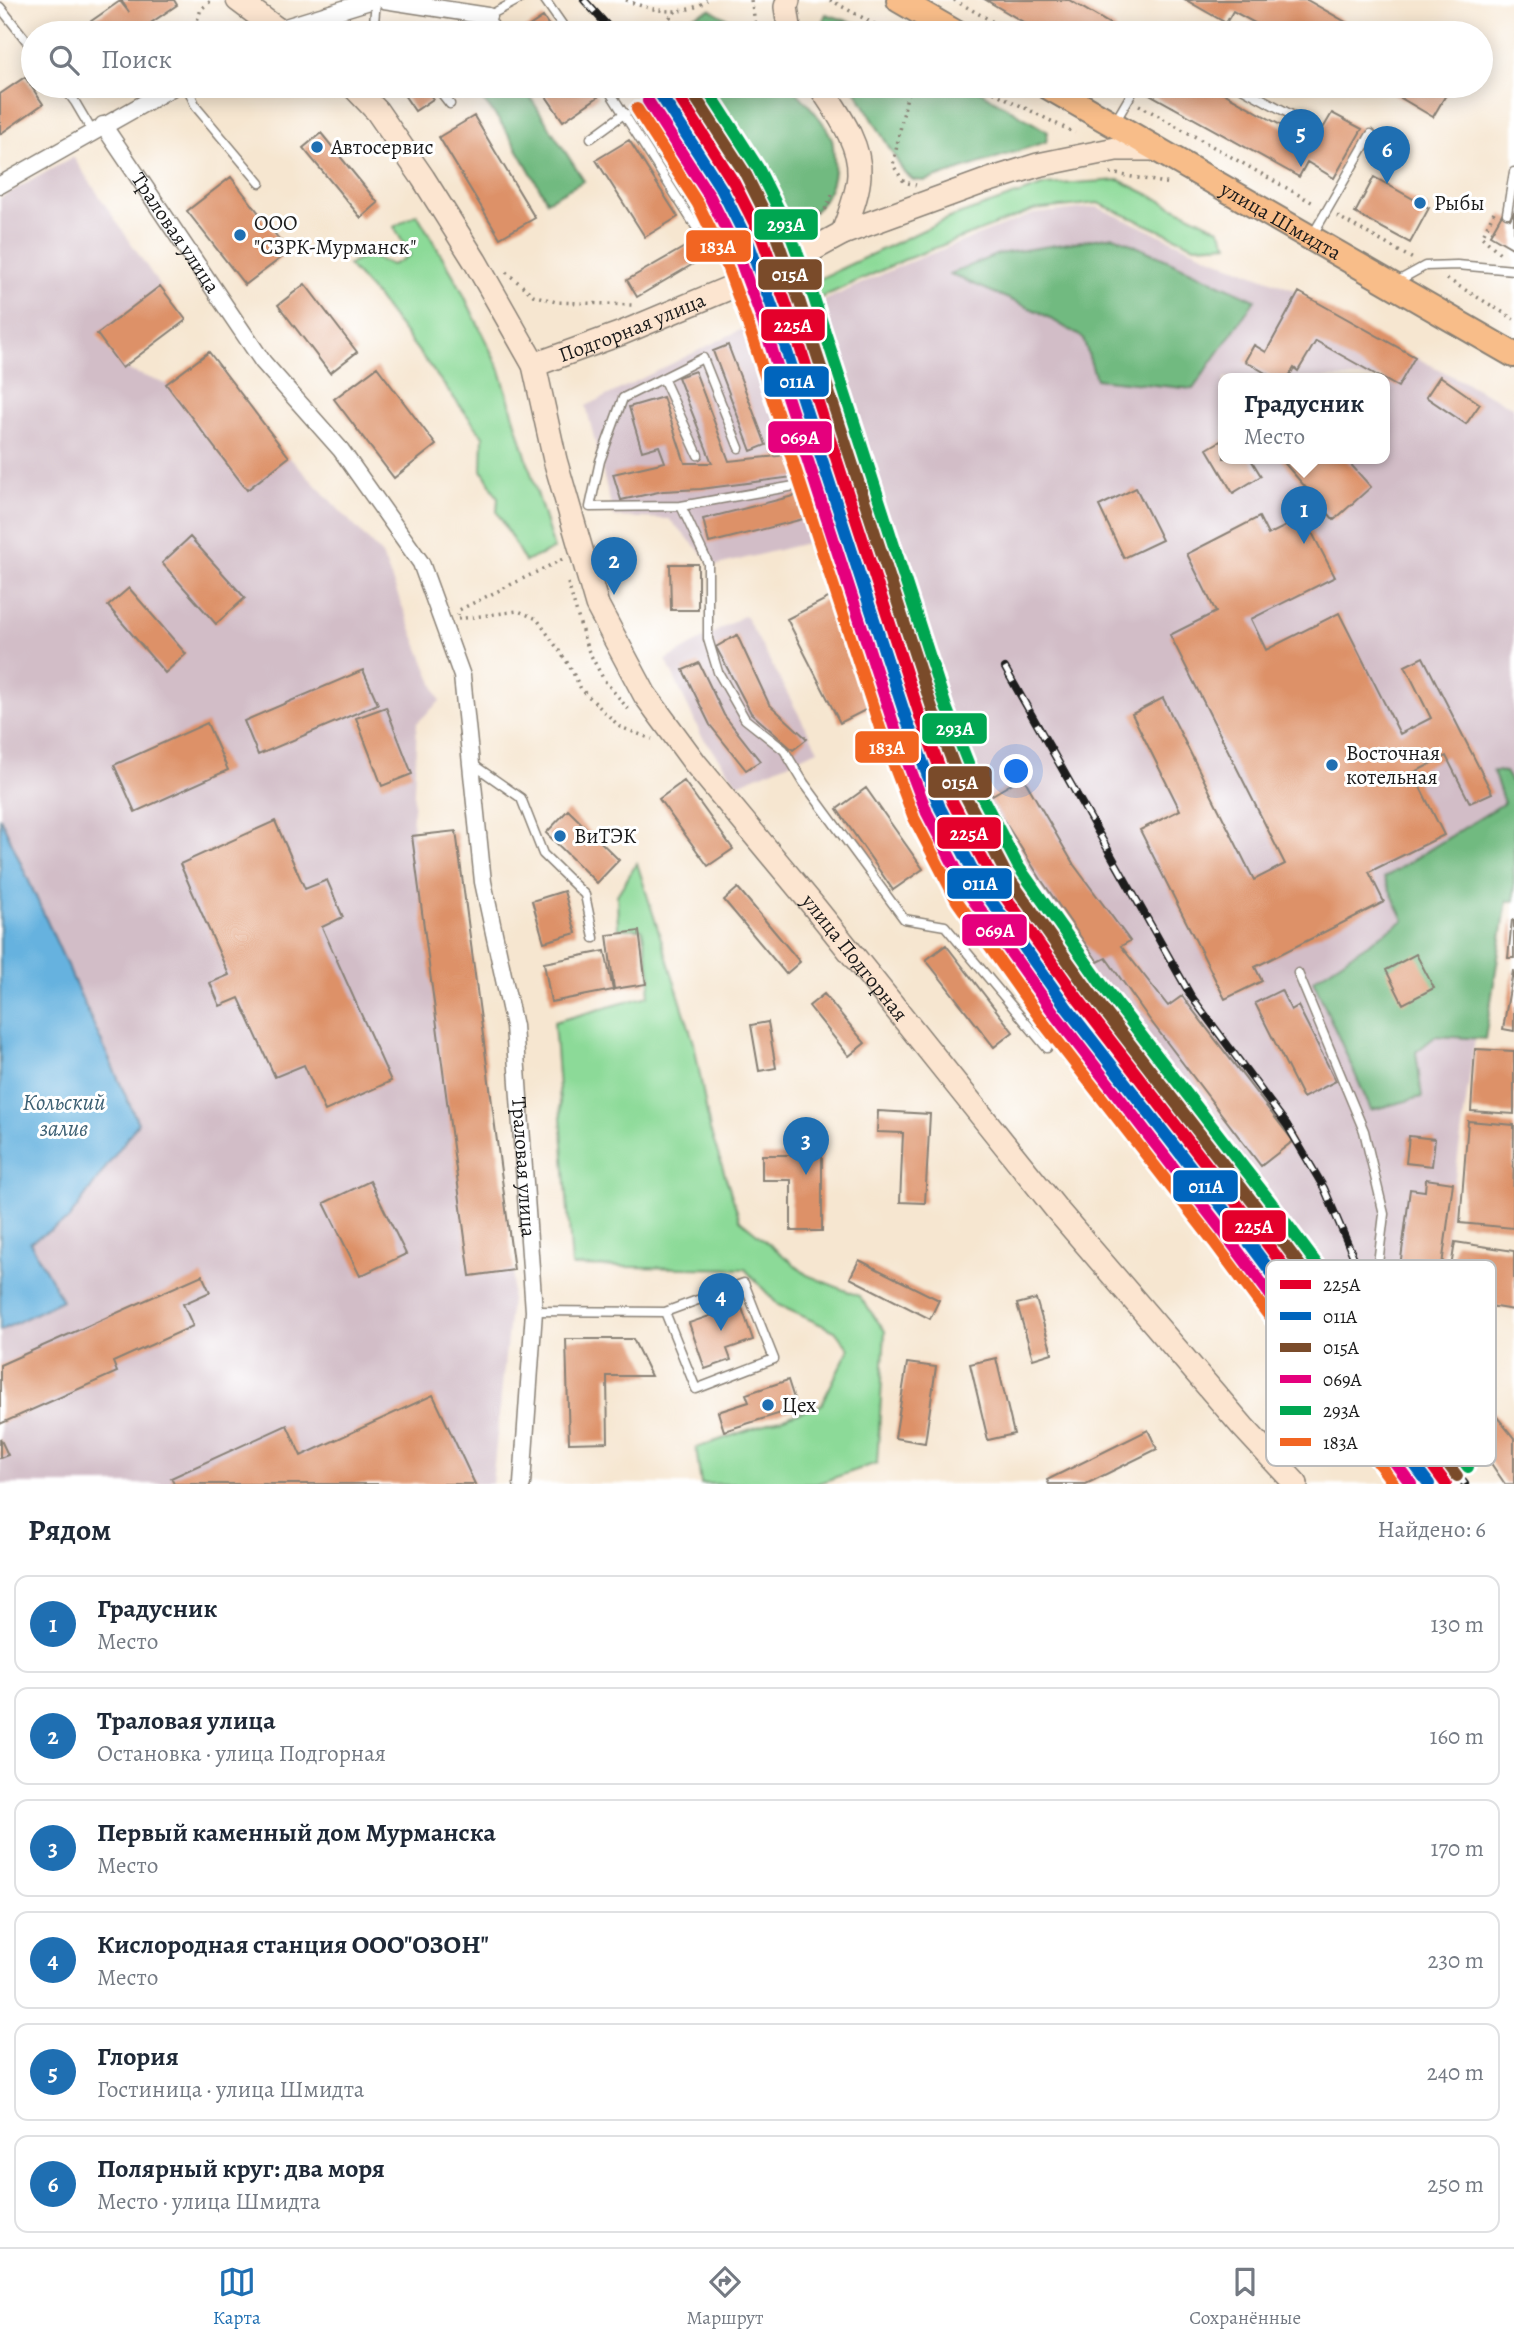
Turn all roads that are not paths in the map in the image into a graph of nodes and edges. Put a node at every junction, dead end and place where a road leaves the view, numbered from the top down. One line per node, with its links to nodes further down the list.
1 (238, 0): 10 (main road)
2 (375, 0): 11 (street); 12 (lane)
3 (384, 0): 9 (street)
4 (518, 0): 9 (lane)
5 (545, 0): 14 (lane)
6 (788, 0): 15 (main road)
7 (899, 0): 16 (main road)
8 (0, 7): 17 (lane)
9 (488, 16): 13 (lane)
10 (262, 21)
11 (309, 21)
12 (374, 21)
13 (491, 21)
14 (560, 21)
15 (788, 21)
16 (935, 21)
17 (21, 34)
18 (72, 98): 32 (lane)
19 (153, 98): 32 (street)
20 (192, 98): 37 (lane)
21 (355, 98): 46 (main road)
22 (445, 98): 28 (lane)
23 (614, 98): 29 (lane)
24 (827, 98): 41 (main road)
25 (1067, 98): 30 (main road, улица Шмидта)
26 (1128, 98): 30 (lane)
27 (1260, 98): 31 (lane)
28 (450, 104)
29 (625, 113): 34 (lane); 40 (lane)
30 (1113, 124): 35 (main road, улица Шмидта)
31 (1314, 127)
32 (98, 128): 38 (street); 53 (street, Траловая улица)
33 (1371, 134): 42 (lane)
34 (591, 138)
35 (1157, 149): 41 (main road, Подгорная улица); 42 (main road, улица Шмидта)
36 (1514, 172): 39 (lane)
37 (260, 183)
38 (0, 185)
39 (1507, 213)
40 (696, 227)
41 (843, 233): 46 (main road, Подгорная улица)
42 (1311, 239): 44 (main road, улица Шмидта)
43 (1514, 270): 44 (lane)
44 (1391, 285): 45 (main road, улица Шмидта)
45 (1514, 355)
46 (534, 365): 52 (main road, улица Подгорная)
47 (663, 378): 48 (lane); 49 (lane); 52 (lane)
48 (739, 448)
49 (698, 455)
50 (800, 485): 51 (lane)
51 (681, 506): 52 (lane); 56 (lane)
52 (580, 509): 60 (main road, улица Подгорная)
53 (470, 763): 54 (lane); 58 (street, Траловая улица)
54 (594, 938)
55 (1298, 972): 57 (lane)
56 (1047, 1048)
57 (1378, 1260)
58 (534, 1311): 59 (lane); 62 (street, Траловая улица)
59 (665, 1312): 59 (lane)
60 (1266, 1452)
61 (1279, 1466): 63 (main road, улица Подгорная)
62 (522, 1484)
63 (1296, 1484)

